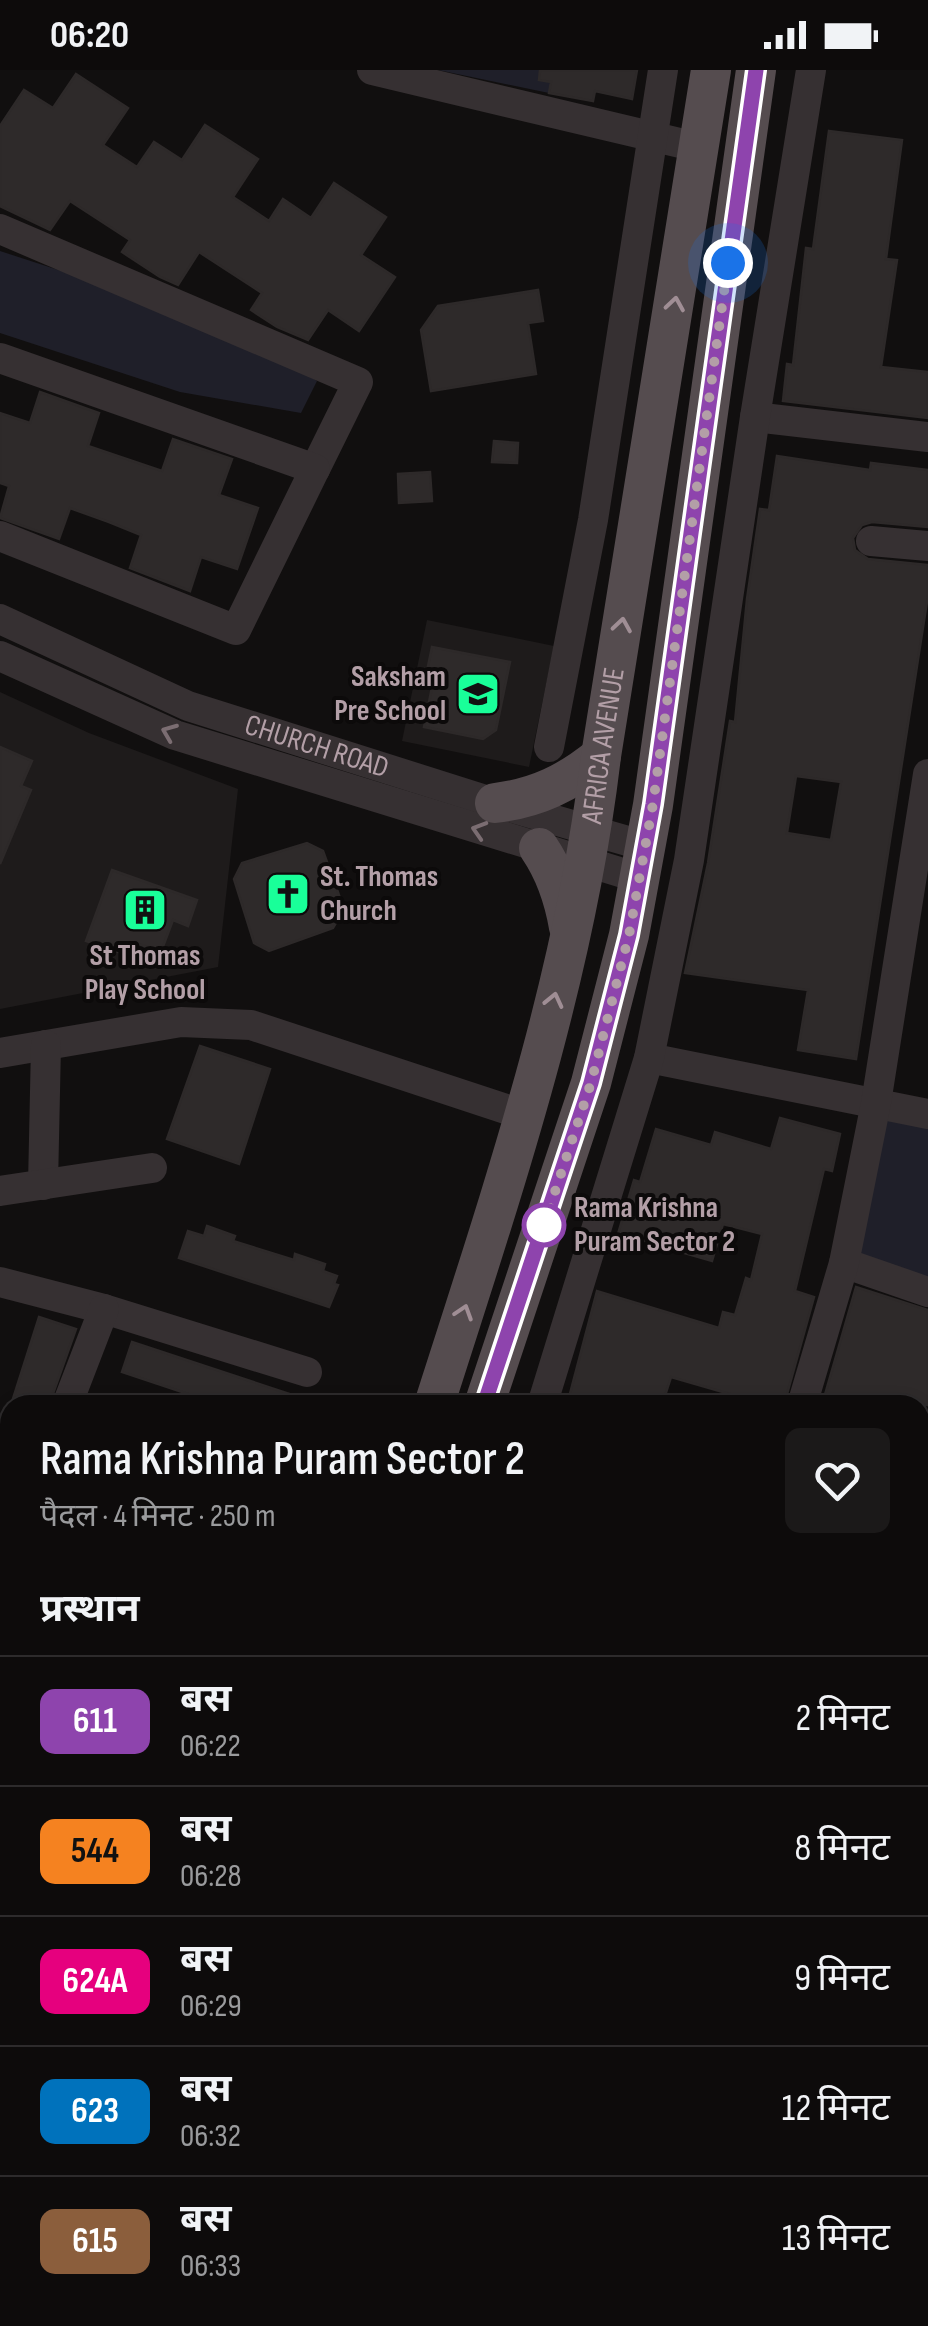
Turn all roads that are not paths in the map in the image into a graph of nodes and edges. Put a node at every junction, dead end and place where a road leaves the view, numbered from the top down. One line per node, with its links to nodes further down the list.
1 (372, 70): 6 (street)
2 (663, 70): 6 (street)
3 (711, 70): 7 (main road, AFRICA AVENUE)
4 (756, 70): 27 (main road, AFRICA AVENUE)
5 (811, 70): 10 (street)
6 (653, 138): 7 (street); 18 (street)
7 (701, 148): 19 (main road, AFRICA AVENUE, one-way to 7)
8 (0, 228): 12 (street)
9 (0, 358): 12 (street)
10 (755, 416): 11 (street); 31 (street)
11 (928, 437)
12 (315, 469): 13 (street)
13 (0, 536)
14 (871, 541): 15 (street)
15 (928, 546)
16 (0, 619): 23 (street, CHURCH ROAD)
17 (0, 656): 26 (street, CHURCH ROAD, one-way to 17)
18 (561, 685): 19 (street); 20 (street)
19 (612, 691): 21 (main road, AFRICA AVENUE)
20 (550, 746)
21 (601, 756): 23 (main road); 25 (main road, AFRICA AVENUE)
22 (928, 774): 24 (street)
23 (495, 803): 25 (street, CHURCH ROAD)
24 (924, 827): 32 (street)
25 (589, 847): 26 (street, CHURCH ROAD); 27 (street, CHURCH ROAD); 28 (main road, AFRICA AVENUE)
26 (539, 848): 28 (main road)
27 (642, 862): 45 (main road, AFRICA AVENUE)
28 (570, 931): 34 (main road, AFRICA AVENUE, one-way to 28)
29 (46, 1046): 30 (street); 34 (street); 36 (street)
30 (0, 1053)
31 (649, 1058): 32 (street); 46 (street)
32 (876, 1103): 33 (street); 38 (street)
33 (928, 1114)
34 (526, 1116): 44 (main road, AFRICA AVENUE, one-way to 34)
35 (152, 1168): 36 (street)
36 (43, 1185): 37 (street)
37 (0, 1191)
38 (844, 1263): 40 (street); 47 (street)
39 (0, 1282): 41 (street)
40 (928, 1292)
41 (104, 1309): 42 (street); 43 (street)
42 (308, 1372)
43 (70, 1395)
44 (437, 1395)
45 (487, 1395)
46 (545, 1395)
47 (805, 1395)

